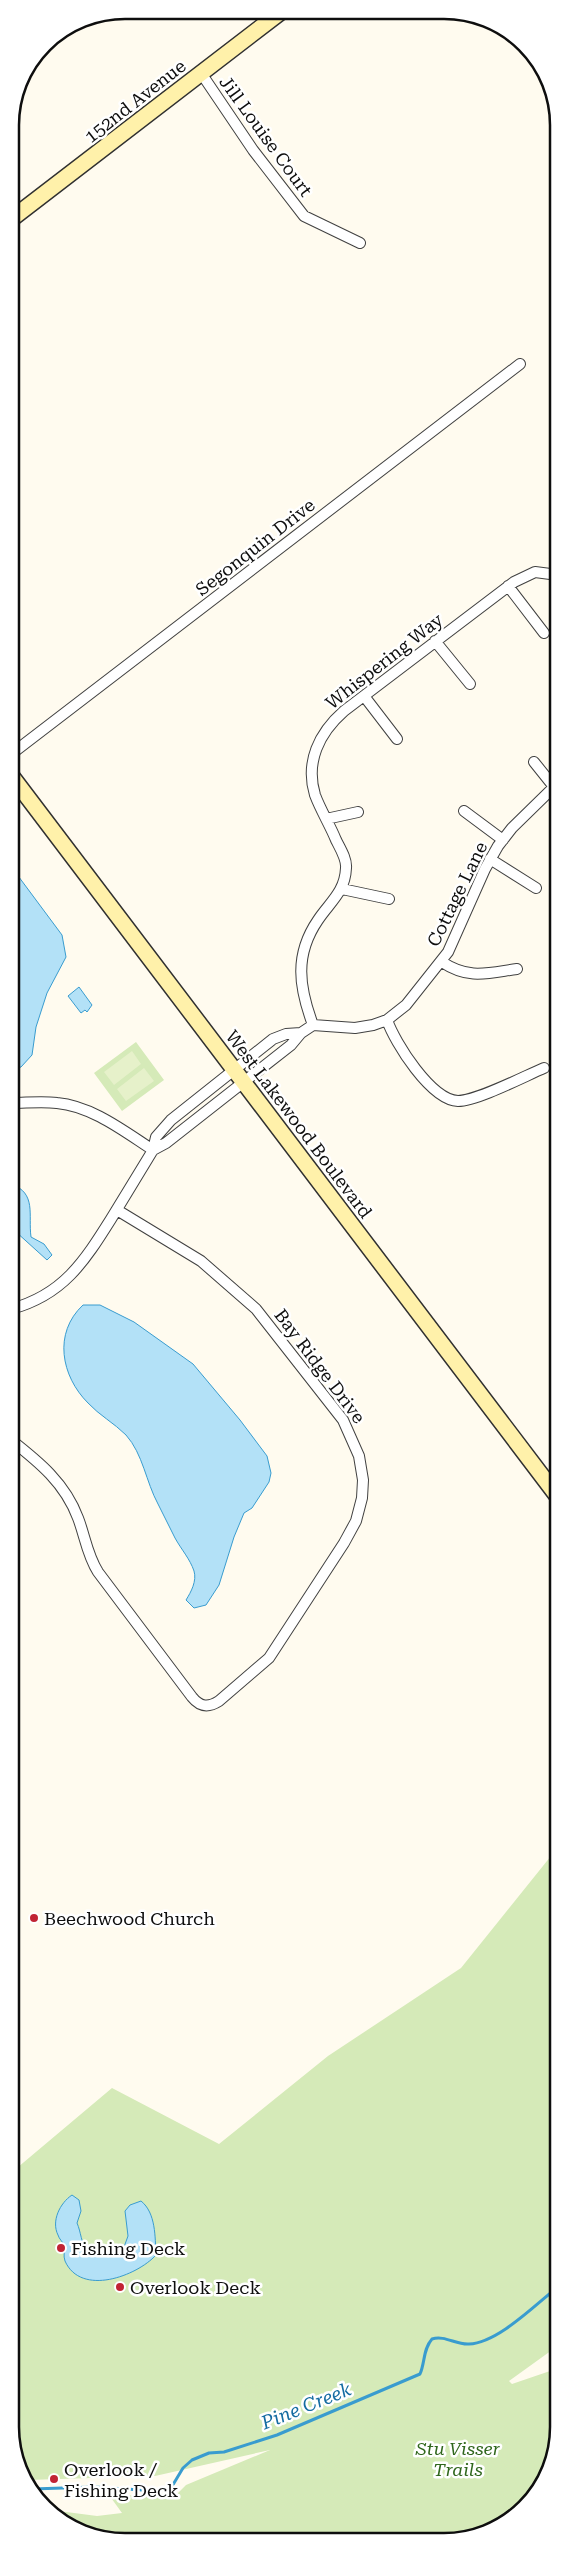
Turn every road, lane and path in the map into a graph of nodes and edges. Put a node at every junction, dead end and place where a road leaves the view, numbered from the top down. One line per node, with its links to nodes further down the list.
1 (272, 19): 2 (street, 152nd Avenue)
2 (201, 73): 3 (street, 152nd Avenue); 4 (street, Jill Louise Court)
3 (19, 214)
4 (360, 243)
5 (520, 364): 13 (street, Segonquin Drive)
6 (550, 573): 7 (street, Whispering Way)
7 (508, 586): 8 (street); 9 (street, Whispering Way)
8 (544, 632)
9 (435, 641): 10 (street); 11 (street, Whispering Way)
10 (470, 684)
11 (364, 696): 12 (street); 20 (street, Whispering Way)
12 (397, 739)
13 (19, 748)
14 (534, 762): 15 (street)
15 (550, 779)
16 (19, 786): 32 (street, West Lakewood Boulevard)
17 (550, 794): 21 (street, Cottage Lane)
18 (464, 811): 21 (street)
19 (358, 812): 20 (street)
20 (326, 819): 24 (street, Whispering Way)
21 (502, 840): 22 (street, Cottage Lane)
22 (490, 859): 23 (street); 26 (street, Cottage Lane)
23 (536, 888)
24 (342, 889): 25 (street); 29 (street, Whispering Way)
25 (389, 899)
26 (442, 962): 27 (street); 28 (street, Cottage Lane)
27 (517, 969)
28 (387, 1020): 29 (street, Cottage Lane); 31 (street)
29 (313, 1025): 30 (street)
30 (301, 1033): 32 (street); 32 (street)
31 (544, 1068)
32 (239, 1076): 34 (street); 34 (street); 38 (street, West Lakewood Boulevard)
33 (19, 1103): 34 (street)
34 (153, 1150): 35 (street)
35 (117, 1210): 36 (street); 37 (street, Bay Ridge Drive)
36 (19, 1305)
37 (19, 1447)
38 (550, 1486)

